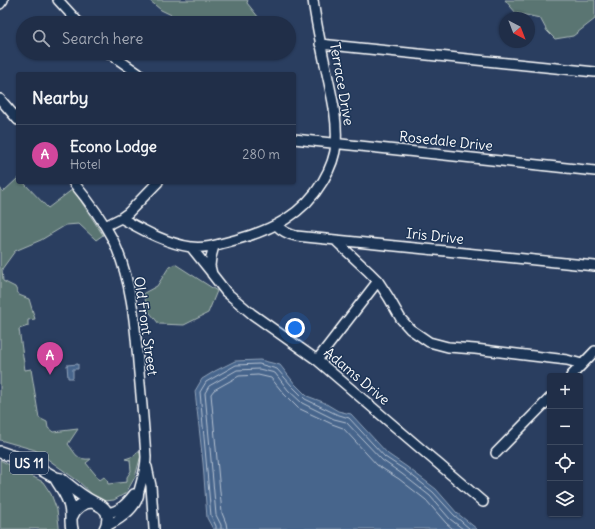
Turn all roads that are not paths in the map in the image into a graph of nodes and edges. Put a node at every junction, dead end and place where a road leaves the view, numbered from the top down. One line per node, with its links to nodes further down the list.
1 (3, 0): 4 (street)
2 (58, 0): 5 (street)
3 (313, 0): 6 (street, Terrace Drive)
4 (0, 4)
5 (73, 16)
6 (320, 44): 9 (street); 13 (street, Terrace Drive)
7 (119, 60): 8 (street)
8 (135, 72)
9 (595, 72)
10 (0, 99): 11 (street)
11 (16, 118)
12 (296, 139): 13 (street, Rosedale Drive)
13 (336, 144): 14 (street, Rosedale Drive); 18 (street, Terrace Drive)
14 (595, 171)
15 (75, 184): 19 (street, Old Front Street)
16 (156, 184): 17 (street)
17 (121, 218): 19 (street); 22 (street, Terrace Drive)
18 (276, 225): 20 (street, Iris Drive); 21 (street, Terrace Drive)
19 (105, 226): 33 (street, Old Front Street)
20 (335, 240): 23 (street, Iris Drive); 25 (street)
21 (214, 246): 22 (street, Terrace Drive); 24 (street)
22 (191, 247): 24 (street, Adams Drive)
23 (595, 266)
24 (212, 274): 27 (street, Adams Drive)
25 (378, 281): 27 (street); 28 (street)
26 (595, 351): 28 (street)
27 (317, 360): 37 (street, Adams Drive)
28 (582, 364): 29 (street)
29 (574, 373)
30 (547, 401): 32 (street)
31 (0, 452): 34 (main road, US 11)
32 (496, 453)
33 (146, 463): 35 (street, Old Front Street); 42 (street, Old Front Street)
34 (56, 478): 36 (main road, US 11); 39 (main road, US 11)
35 (138, 491): 38 (street, Old Front Street); 40 (street, Old Front Street)
36 (94, 502): 38 (main road, US 11); 39 (main road)
37 (483, 502)
38 (107, 513): 40 (main road)
39 (72, 516): 41 (main road, US 11)
40 (105, 528)
41 (72, 529)
42 (154, 529)

